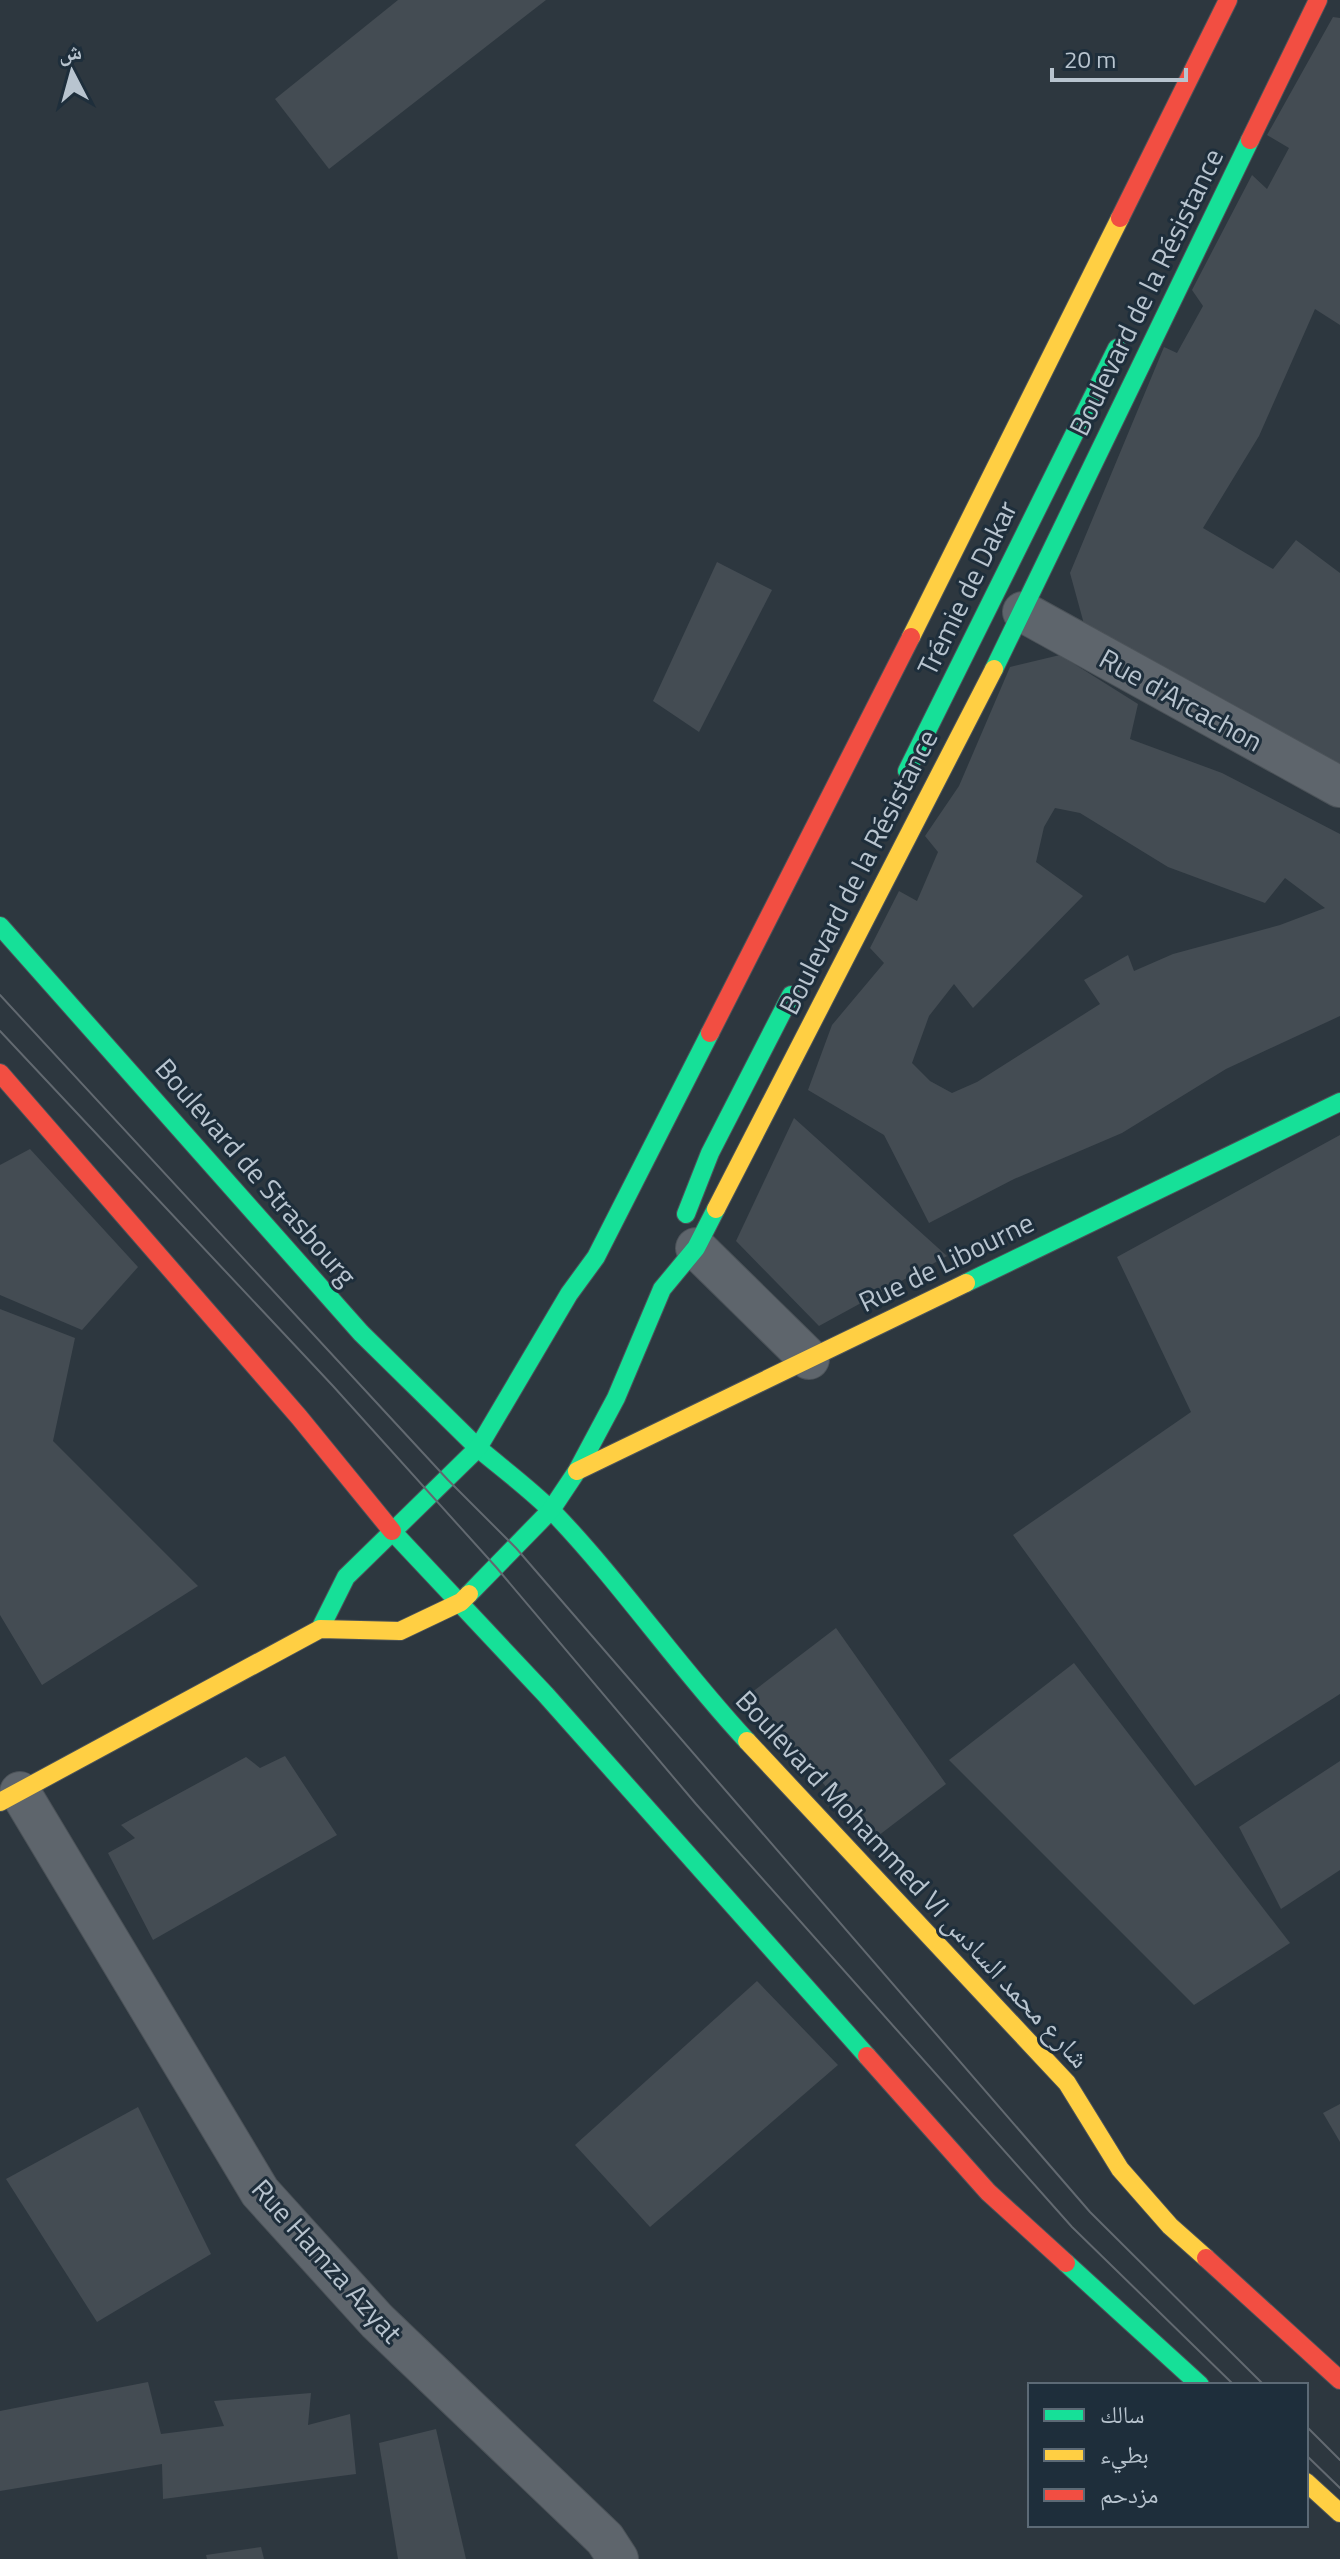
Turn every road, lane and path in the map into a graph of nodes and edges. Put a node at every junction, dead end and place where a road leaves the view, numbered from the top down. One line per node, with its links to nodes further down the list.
1 (1228, 0): 13 (main road, Boulevard de la Résistance)
2 (1318, 0): 4 (main road, Boulevard de la Résistance)
3 (1129, 324): 6 (main road, Trémie de Dakar)
4 (1023, 612): 5 (street, Rue d'Arcachon); 12 (main road, Boulevard de la Résistance)
5 (1340, 787)
6 (896, 793)
7 (0, 926): 16 (main road, Boulevard de Strasbourg)
8 (803, 973): 14 (main road)
9 (0, 1073): 19 (main road)
10 (1340, 1102): 15 (main road, Rue de Libourne)
11 (651, 1191): 13 (main road)
12 (696, 1248): 14 (main road, Boulevard de la Résistance); 15 (street)
13 (596, 1257): 16 (main road, Boulevard de la Résistance)
14 (662, 1289): 17 (main road, Boulevard de la Résistance)
15 (809, 1359): 17 (main road, Rue de Libourne)
16 (478, 1448): 18 (main road, Boulevard Mohammed VI شارع محمد السادس); 19 (main road, Boulevard de la Résistance)
17 (577, 1471): 18 (main road, Boulevard de la Résistance)
18 (551, 1510): 20 (main road, Boulevard de la Résistance); 23 (main road, Boulevard Mohammed VI شارع محمد السادس)
19 (392, 1531): 20 (main road); 21 (main road, Boulevard de la Résistance)
20 (461, 1602): 21 (main road, Boulevard de la Résistance); 24 (main road)
21 (320, 1629): 22 (main road, Boulevard de la Résistance)
22 (10, 1797): 27 (street, Rue Hamza Azyat)
23 (1340, 2380)
24 (1198, 2383)
25 (1308, 2484): 26 (main road)
26 (1340, 2513)
27 (618, 2559)

